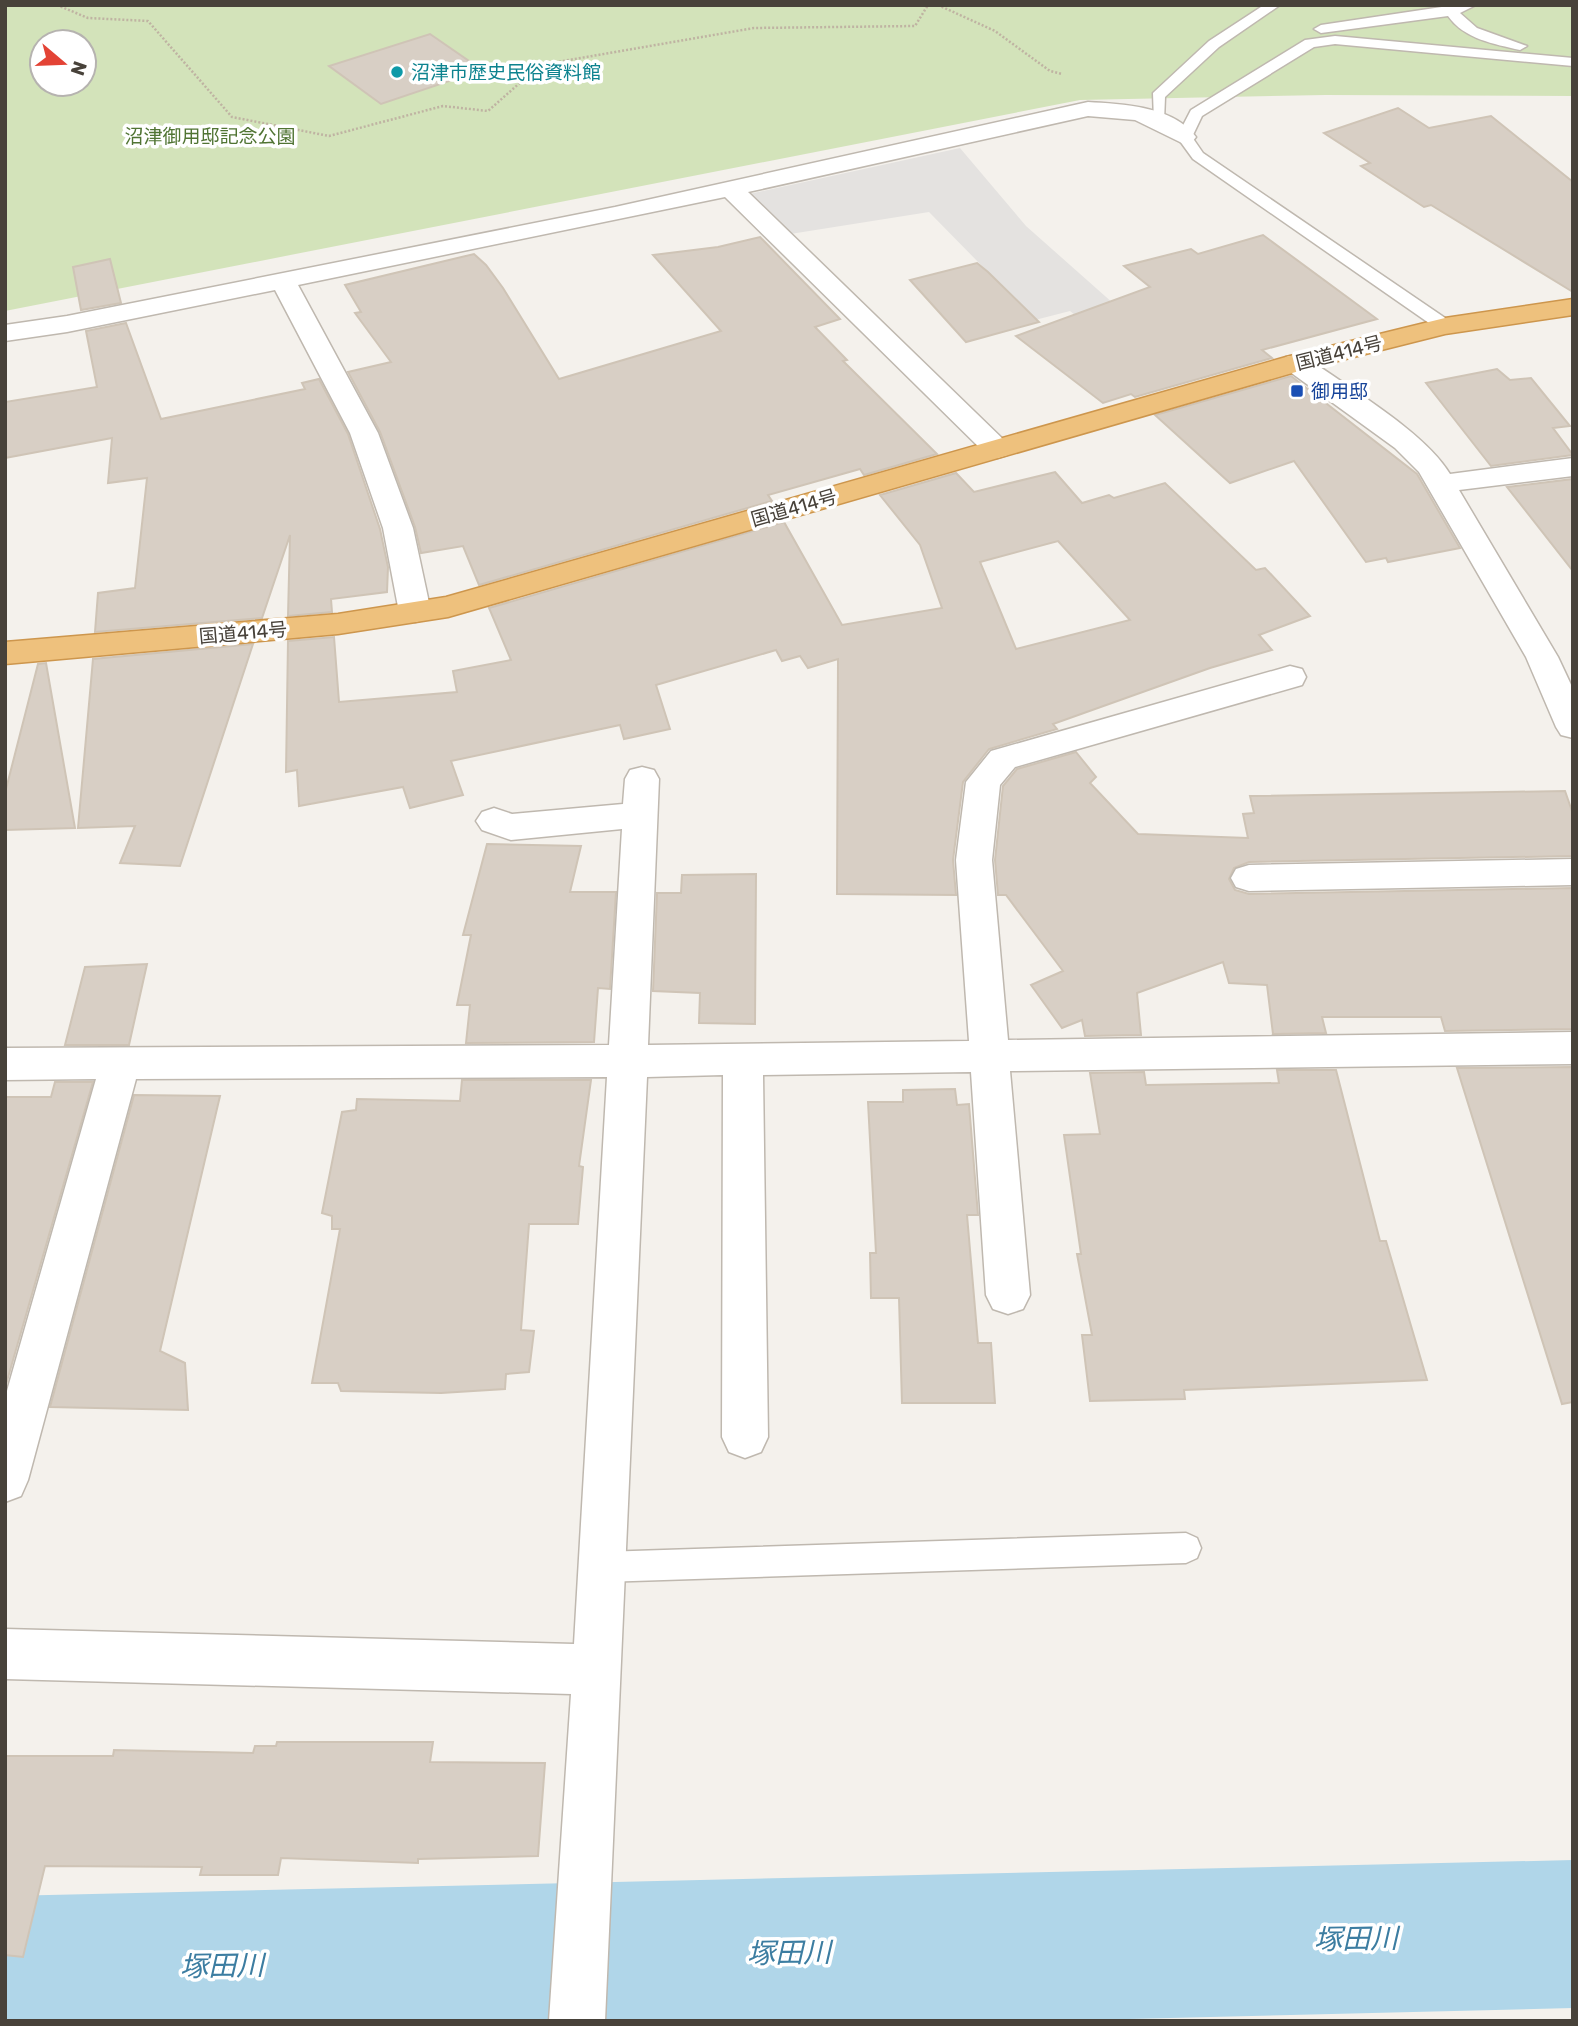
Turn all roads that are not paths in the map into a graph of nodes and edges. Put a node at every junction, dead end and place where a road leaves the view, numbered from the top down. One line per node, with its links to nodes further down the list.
1 (1273, 5): 6 (lane)
2 (1469, 5): 3 (lane)
3 (1452, 11): 4 (lane); 5 (lane)
4 (1310, 43): 5 (lane); 7 (lane)
5 (1573, 61)
6 (1158, 118): 7 (street); 8 (street)
7 (1184, 137): 11 (lane)
8 (730, 188): 9 (street); 14 (street)
9 (283, 281): 12 (street); 17 (street)
10 (1573, 307): 11 (highway, 国道414号)
11 (1445, 326): 13 (highway, 国道414号)
12 (5, 333)
13 (1296, 363): 14 (highway, 国道414号); 16 (street)
14 (997, 449): 17 (highway, 国道414号)
15 (1573, 467): 16 (street)
16 (1440, 484): 20 (street)
17 (415, 612): 18 (highway, 国道414号)
18 (5, 653)
19 (1290, 677): 25 (street)
20 (1573, 727)
21 (494, 821): 27 (street)
22 (1573, 872): 23 (street)
23 (1249, 877)
24 (1573, 1048): 25 (street)
25 (991, 1056): 26 (street); 30 (street)
26 (743, 1060): 27 (street); 31 (street)
27 (628, 1061): 29 (street); 34 (street)
28 (5, 1064): 29 (street)
29 (120, 1064): 32 (street)
30 (1008, 1295)
31 (745, 1437)
32 (5, 1480)
33 (1186, 1548): 34 (lane)
34 (602, 1567): 36 (street)
35 (5, 1654): 36 (street)
36 (597, 1670): 37 (street)
37 (577, 2021)

